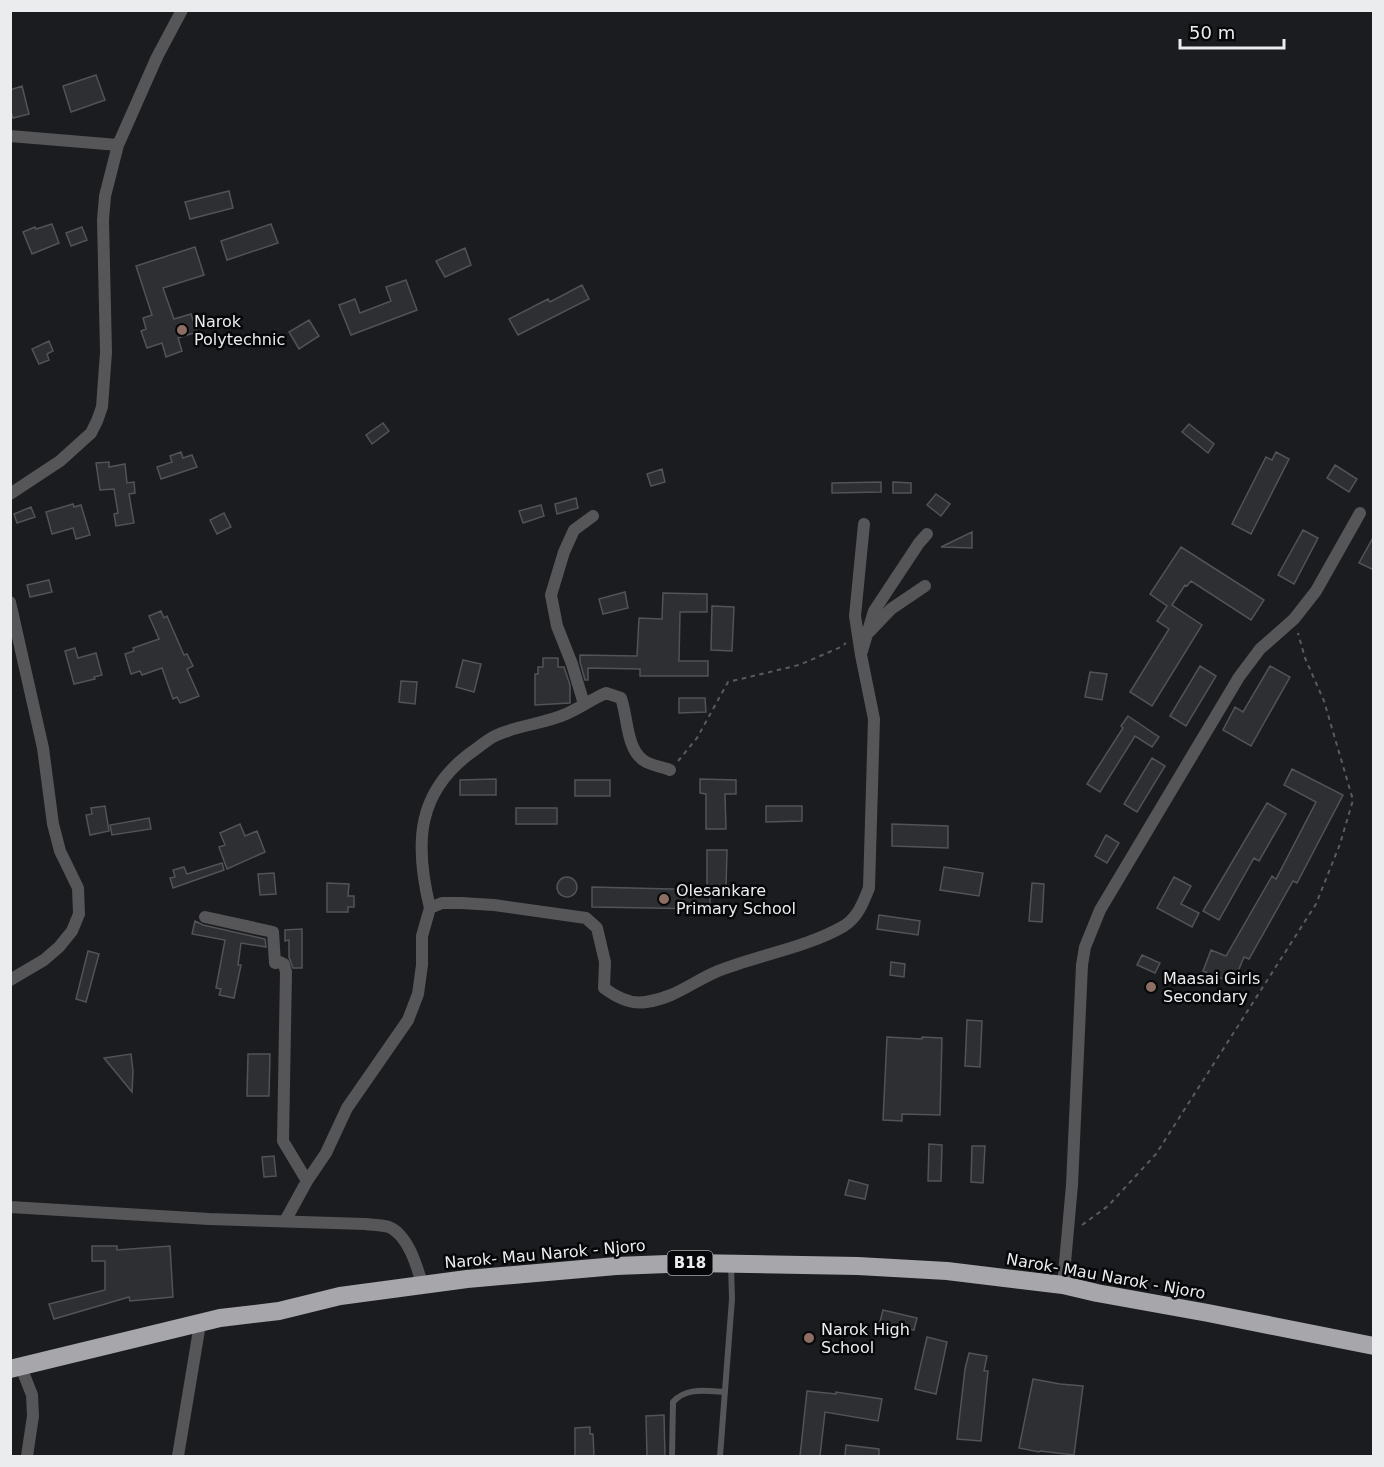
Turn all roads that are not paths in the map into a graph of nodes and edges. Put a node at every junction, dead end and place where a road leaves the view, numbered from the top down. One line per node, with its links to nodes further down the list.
1 (182, 10): 3 (street)
2 (10, 136): 3 (street)
3 (118, 145): 4 (street)
4 (10, 494)
5 (1360, 513): 22 (street)
6 (592, 516): 12 (street)
7 (864, 524): 11 (street)
8 (927, 534): 11 (street)
9 (925, 586): 11 (street)
10 (10, 602): 16 (street)
11 (863, 633): 14 (street)
12 (584, 704): 13 (street); 14 (street)
13 (670, 770)
14 (430, 908): 17 (street)
15 (206, 917): 17 (street)
16 (10, 980)
17 (307, 1181): 19 (street)
18 (10, 1207): 19 (street)
19 (285, 1221): 21 (street)
20 (731, 1264): 21 (highway, Narok- Mau Narok - Njoro / B18); 22 (highway, Narok- Mau Narok - Njoro / B18); 26 (lane)
21 (422, 1284): 23 (highway, Narok- Mau Narok - Njoro / B18)
22 (1063, 1285): 24 (highway, Narok- Mau Narok - Njoro / B18)
23 (200, 1324): 25 (highway, Narok- Mau Narok - Njoro / B18); 28 (street)
24 (1374, 1346)
25 (16, 1368): 27 (street)
26 (725, 1392): 29 (lane); 30 (lane)
27 (27, 1456)
28 (178, 1456)
29 (672, 1456)
30 (720, 1456)

